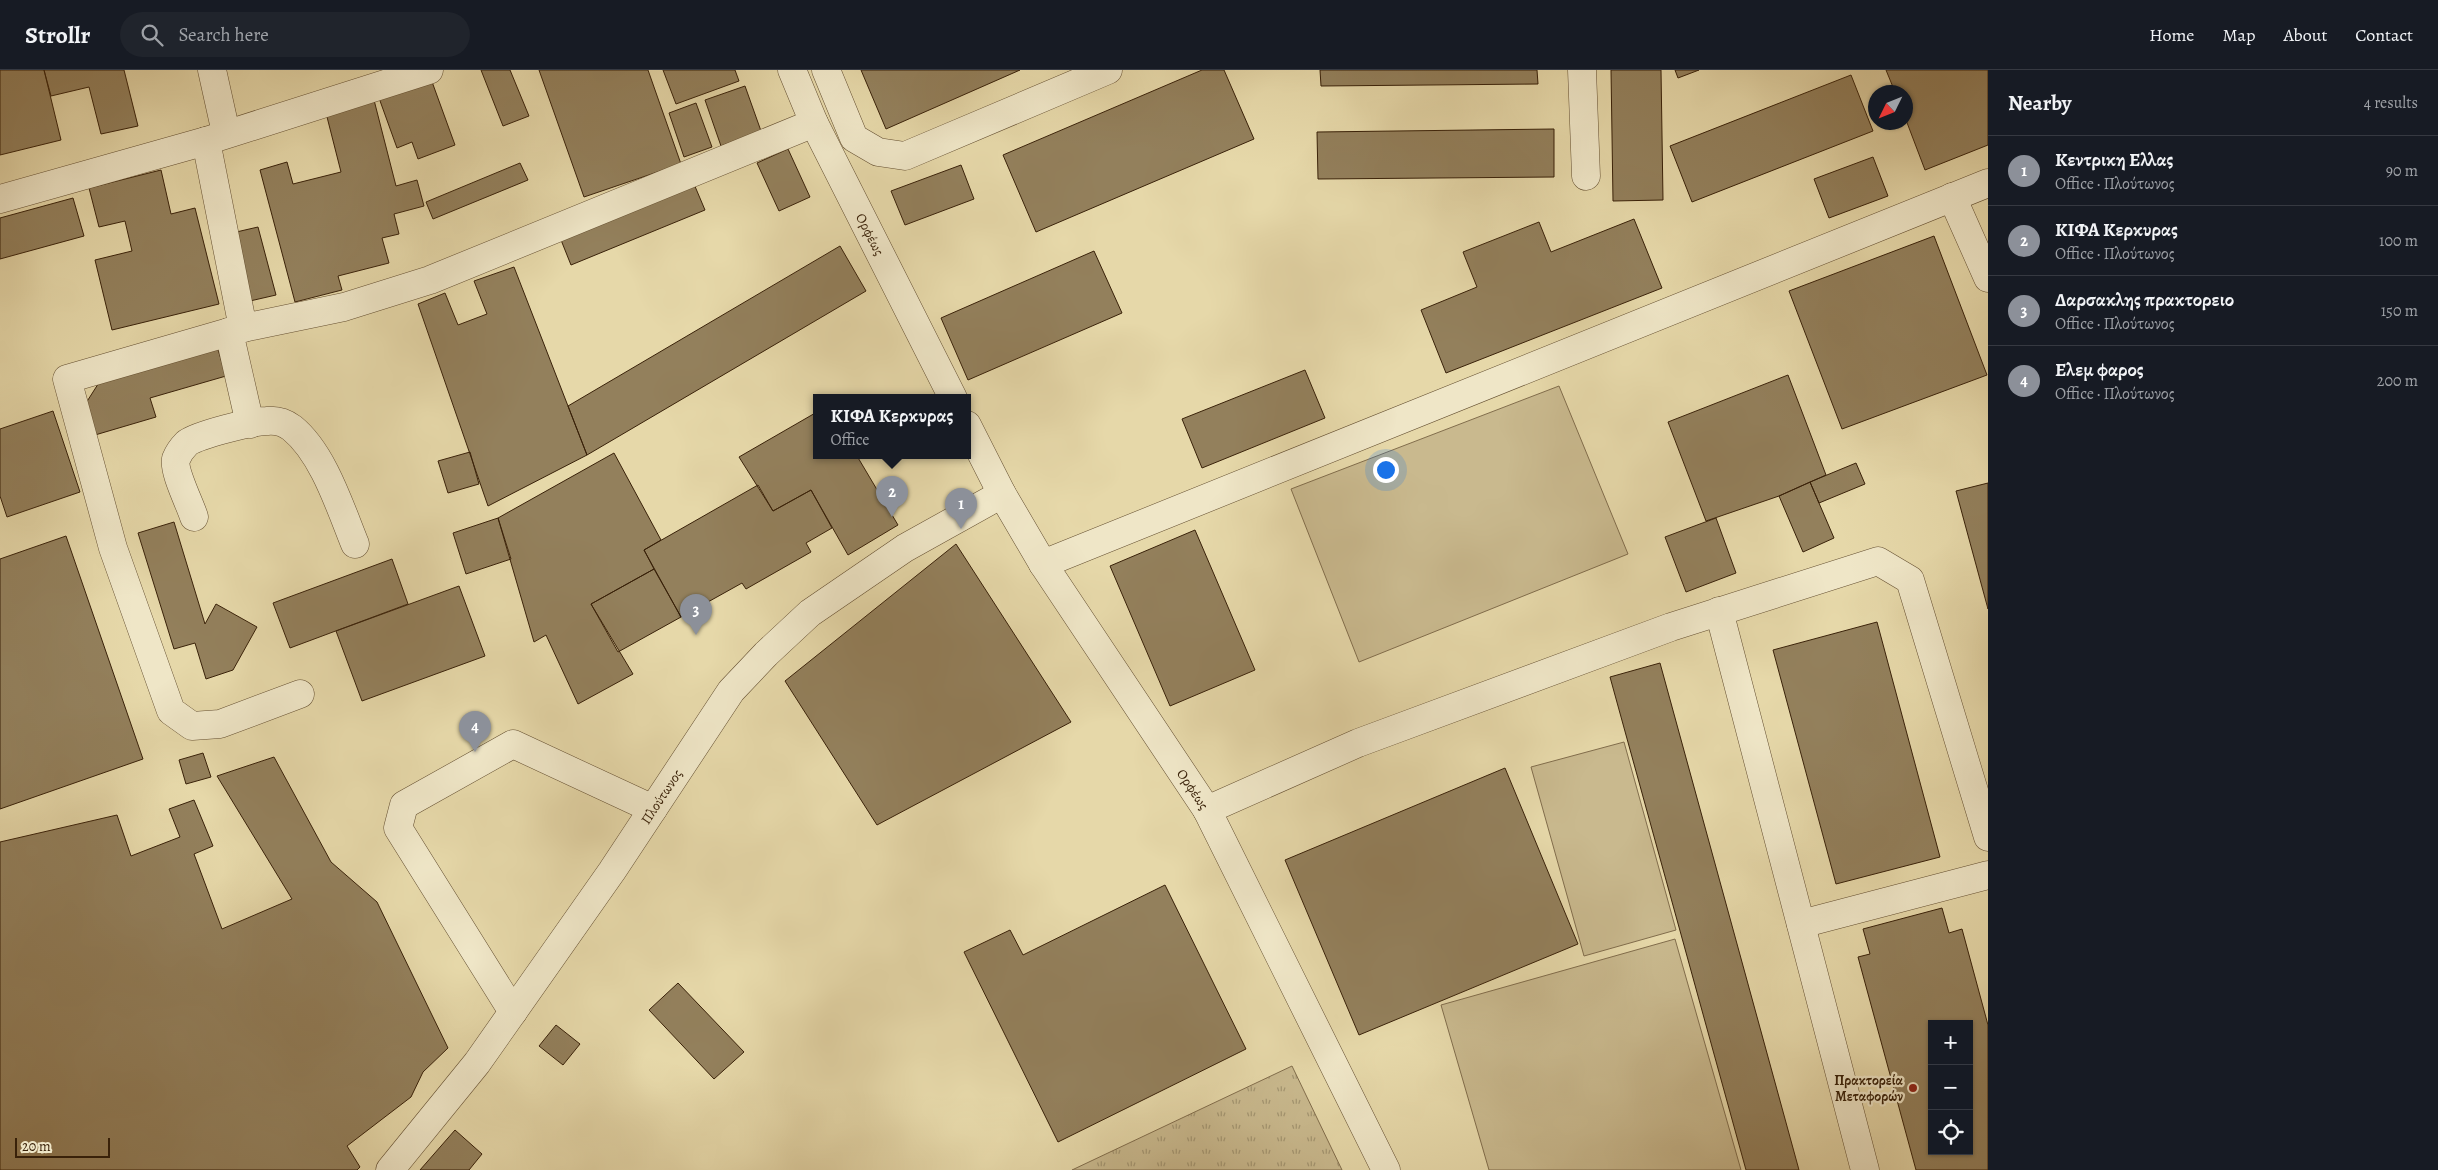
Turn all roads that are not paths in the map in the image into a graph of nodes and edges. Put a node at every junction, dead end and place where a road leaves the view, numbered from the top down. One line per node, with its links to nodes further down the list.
1 (212, 70): 8 (street)
2 (429, 70): 8 (street)
3 (792, 70): 7 (street, Ορφέως)
4 (826, 70): 5 (street)
5 (1108, 70)
6 (1582, 70): 9 (street)
7 (814, 123): 14 (street); 15 (street, Ορφέως)
8 (216, 137): 12 (street); 14 (street)
9 (1586, 176)
10 (1988, 183): 11 (street)
11 (1952, 198): 13 (street); 21 (street)
12 (0, 200)
13 (1988, 278)
14 (236, 330): 16 (street); 23 (street)
15 (951, 394)
16 (250, 424): 19 (street); 20 (street)
17 (971, 433): 18 (street, Ορφέως)
18 (1002, 494): 21 (street, Ορφέως); 24 (street, Πλούτωνος)
19 (194, 517)
20 (355, 544)
21 (1043, 564): 25 (street, Ορφέως)
22 (1719, 611): 25 (street); 26 (street); 28 (street)
23 (300, 694)
24 (653, 809): 29 (street, Πλούτωνος); 29 (street)
25 (1207, 810): 31 (street, Ορφέως)
26 (1988, 837)
27 (1988, 875): 28 (street)
28 (1801, 924): 32 (street)
29 (513, 1012): 30 (street, Πλούτωνος)
30 (390, 1170)
31 (1386, 1170)
32 (1866, 1170)

